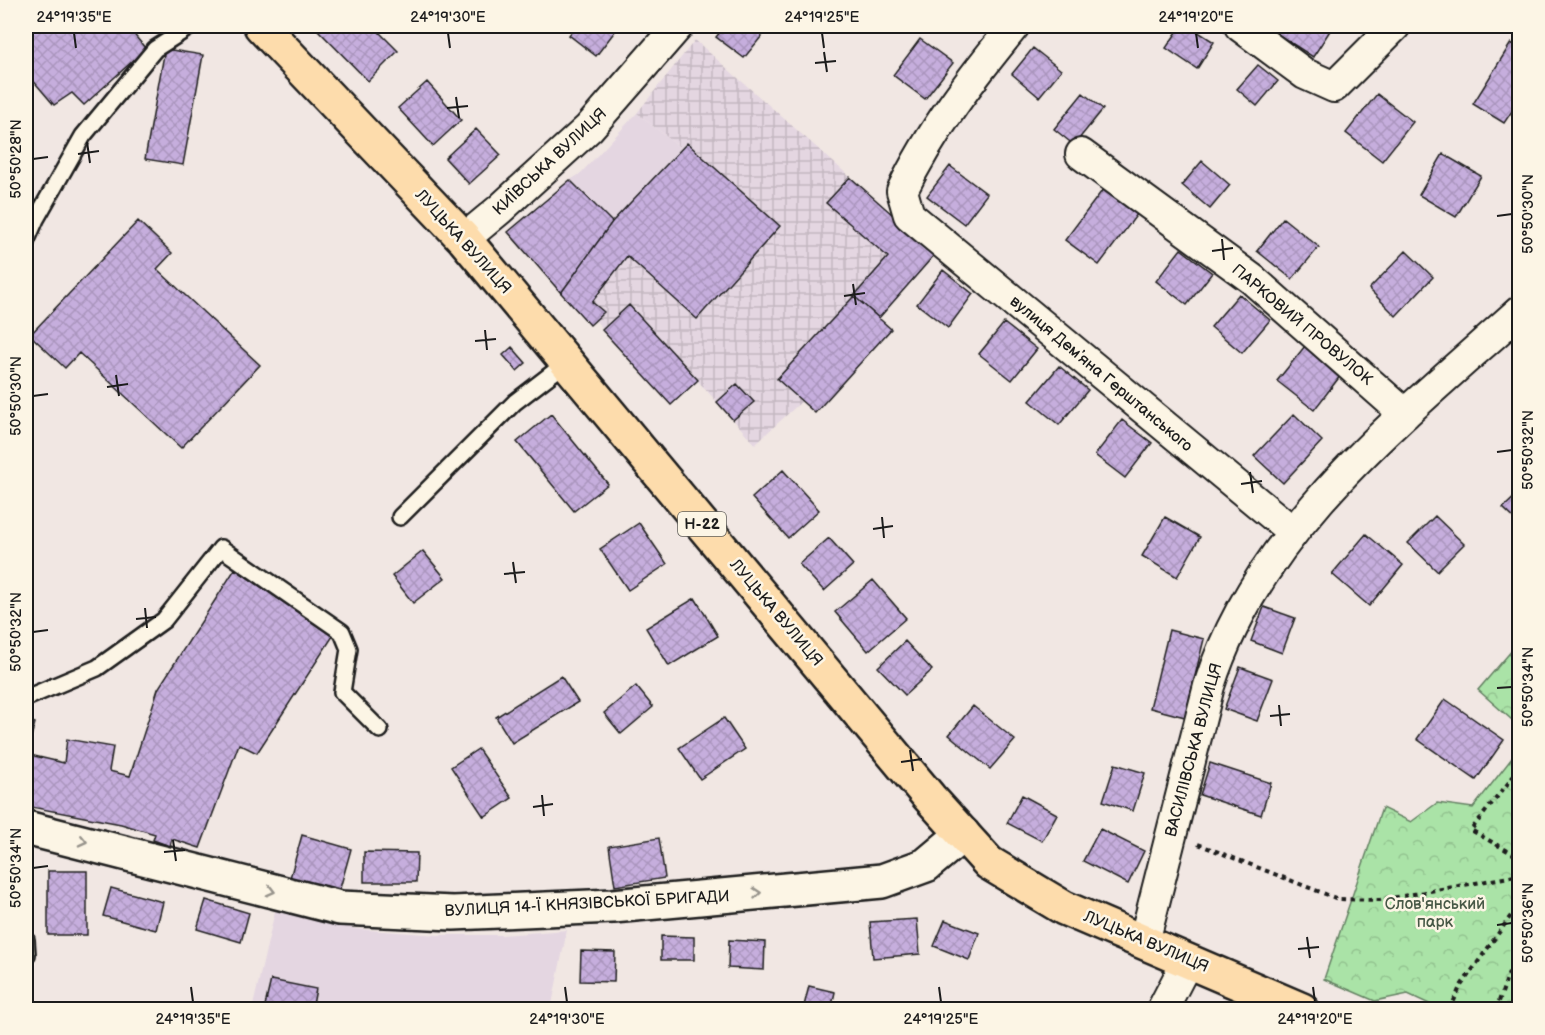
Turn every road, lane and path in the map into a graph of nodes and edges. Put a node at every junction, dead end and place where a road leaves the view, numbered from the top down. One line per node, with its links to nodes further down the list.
1 (191, 26): 9 (lane)
2 (261, 26): 8 (main road, ЛУЦЬКА ВУЛИЦЯ / Н-22)
3 (678, 26): 8 (street, КИЇВСЬКА ВУЛИЦЯ)
4 (1014, 26): 14 (street, вулиця Демʼяна Герштанського)
5 (1240, 26): 6 (street)
6 (1395, 26)
7 (1081, 153): 12 (street, ПАРКОВИЙ ПРОВУЛОК)
8 (464, 239): 11 (main road, ЛУЦЬКА ВУЛИЦЯ / Н-22)
9 (26, 242)
10 (1520, 311): 12 (street, ВАСИЛІВСЬКА ВУЛИЦЯ)
11 (567, 362): 13 (lane); 19 (main road, ЛУЦЬКА ВУЛИЦЯ / Н-22)
12 (1405, 414): 14 (street, ВАСИЛІВСЬКА ВУЛИЦЯ)
13 (400, 517)
14 (1293, 532): 20 (street, ВАСИЛІВСЬКА ВУЛИЦЯ)
15 (26, 698): 16 (lane)
16 (380, 730)
17 (1520, 768): 21 (path)
18 (26, 828): 19 (street, ВУЛИЦЯ 14-Ї КНЯЗІВСЬКОЇ БРИГАДИ, one-way to 19)
19 (963, 834): 25 (main road, ЛУЦЬКА ВУЛИЦЯ / Н-22)
20 (1172, 834): 22 (path); 25 (street, ВАСИЛІВСЬКА ВУЛИЦЯ)
21 (1520, 858)
22 (1520, 875)
23 (1520, 903): 29 (path)
24 (1520, 941): 30 (path)
25 (1144, 942): 26 (main road, ЛУЦЬКА ВУЛИЦЯ / Н-22)
26 (1188, 960): 27 (street); 28 (main road, ЛУЦЬКА ВУЛИЦЯ / Н-22)
27 (1162, 1010)
28 (1302, 1010)
29 (1450, 1010)
30 (1496, 1010)

